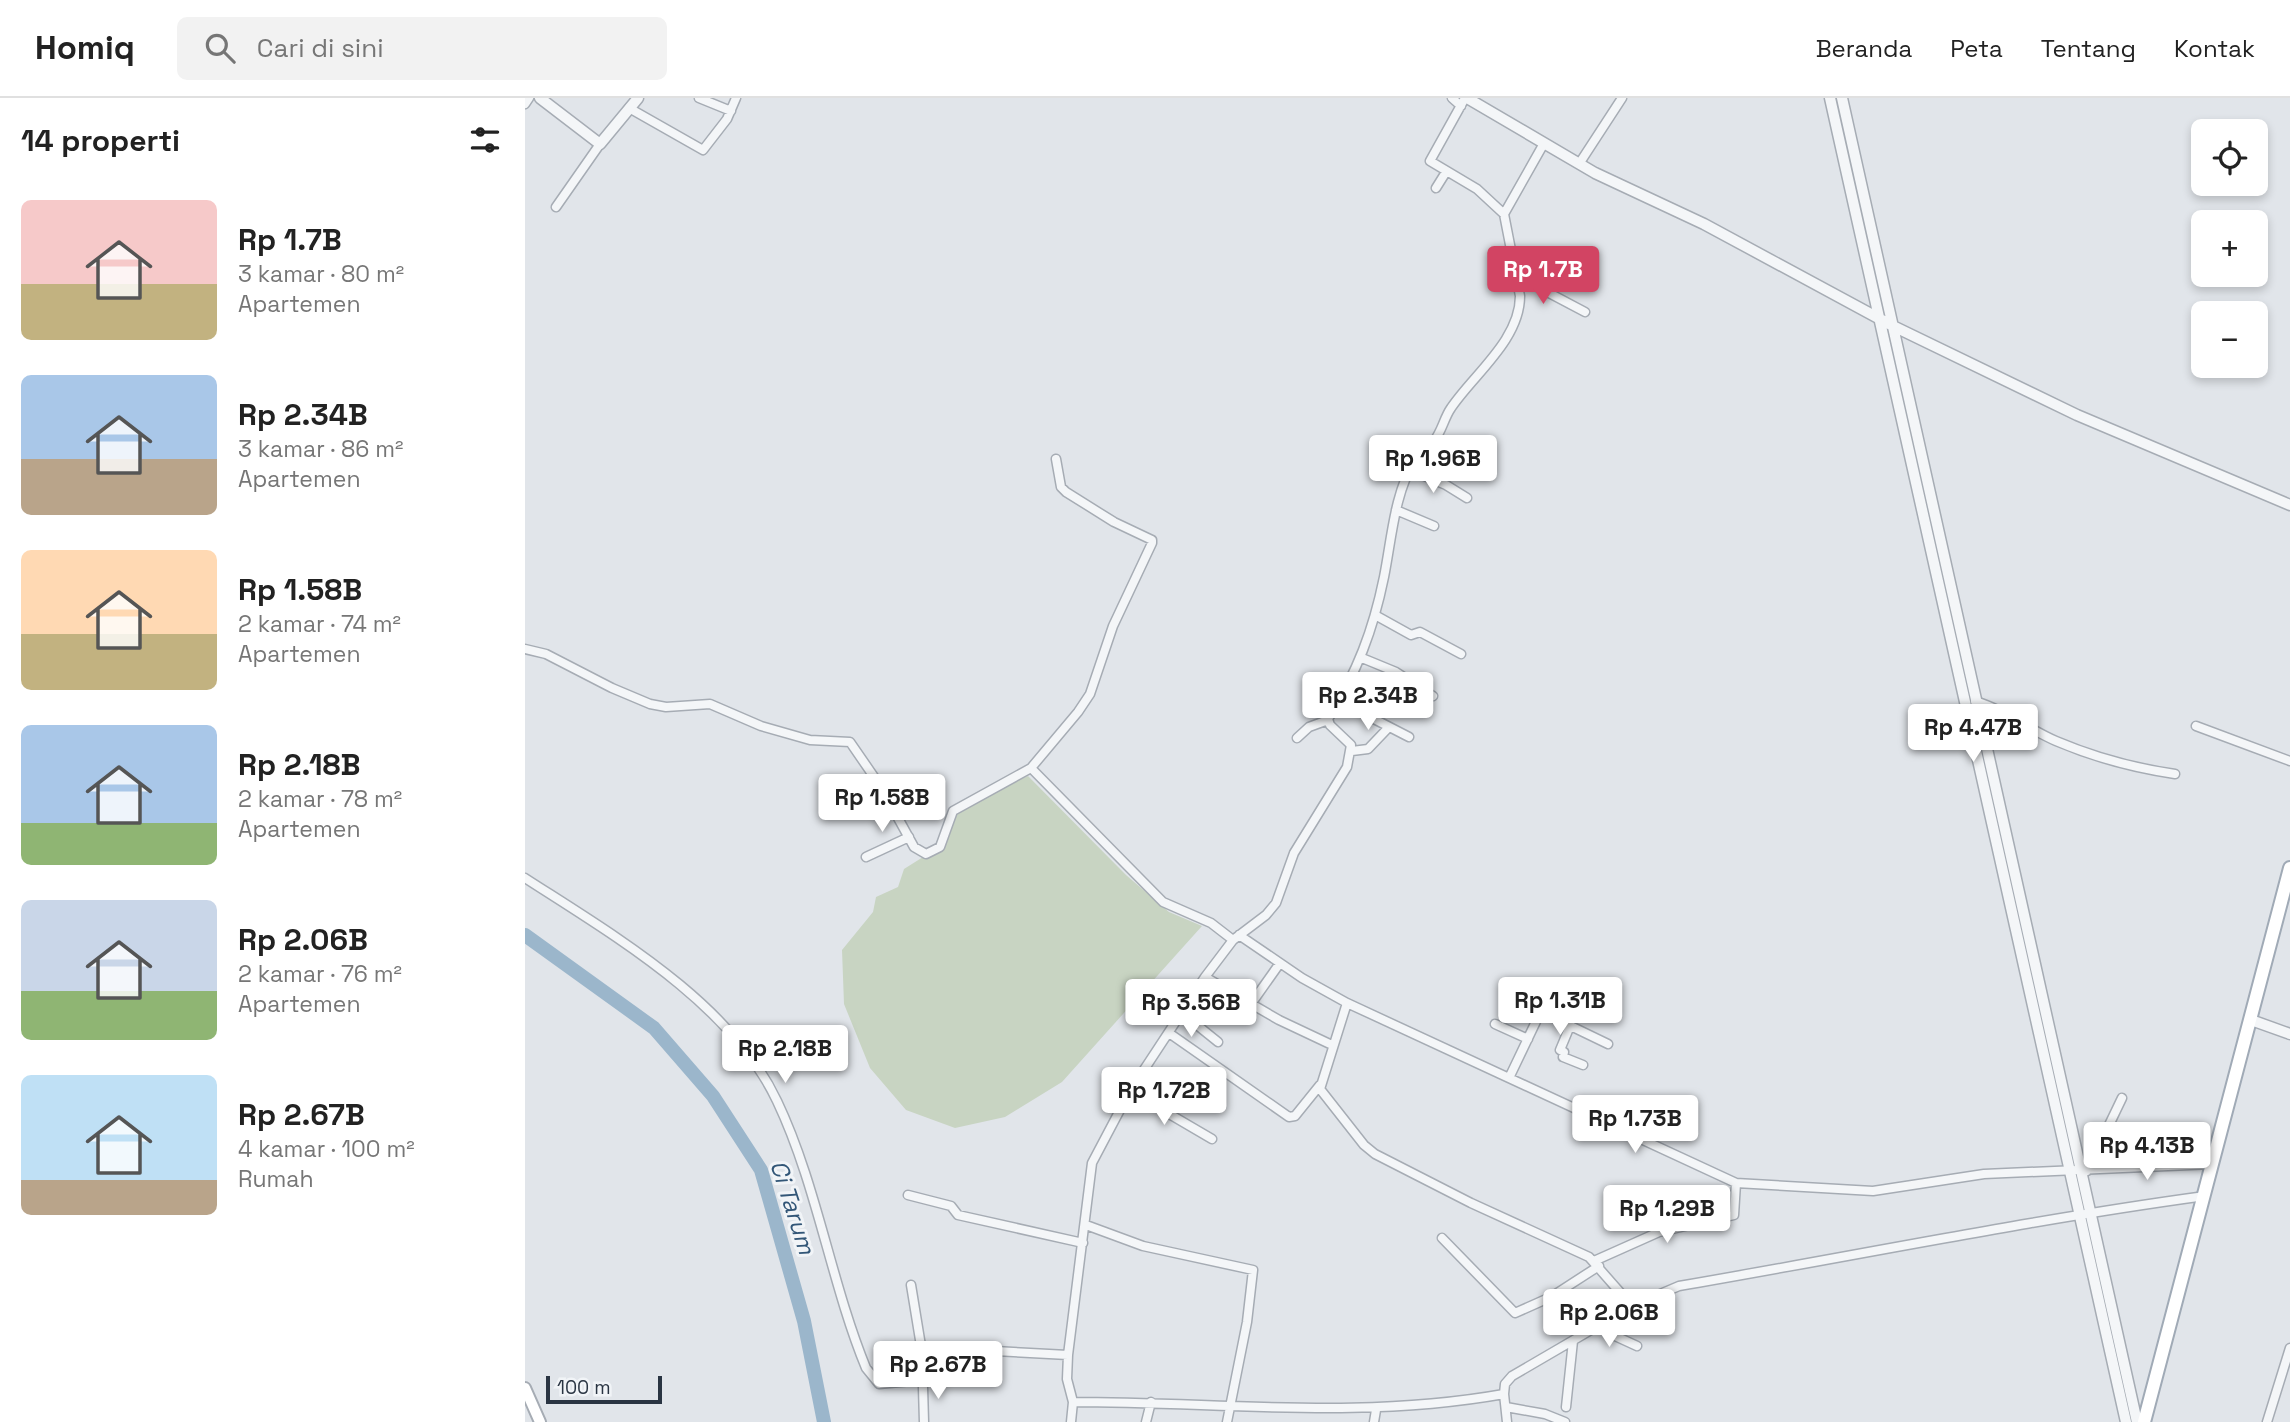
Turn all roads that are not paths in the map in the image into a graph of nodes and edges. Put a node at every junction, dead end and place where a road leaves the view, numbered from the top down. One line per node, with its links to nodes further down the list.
1 (529, 98): 11 (street)
2 (540, 98): 14 (street)
3 (638, 98): 12 (street)
4 (699, 98): 13 (street)
5 (736, 98): 13 (street)
6 (1452, 98): 10 (street)
7 (1622, 98): 16 (street)
8 (1830, 98): 23 (street)
9 (1842, 98): 24 (street)
10 (1464, 101): 15 (street); 17 (street)
11 (525, 104)
12 (629, 108): 13 (street); 14 (street)
13 (731, 111)
14 (600, 144): 19 (street)
15 (1543, 145): 16 (street); 20 (street)
16 (1579, 164): 23 (street)
17 (1446, 172): 18 (street); 20 (street)
18 (1436, 188)
19 (556, 207)
20 (1504, 214): 21 (street)
21 (1515, 275): 22 (street); 26 (street)
22 (1584, 312)
23 (1881, 318): 24 (street); 75 (street)
24 (1893, 326): 28 (street); 36 (street)
25 (1056, 459): 45 (street)
26 (1410, 470): 27 (street); 29 (street)
27 (1467, 498)
28 (2290, 505)
29 (1395, 510): 30 (street); 31 (street)
30 (1434, 526)
31 (1375, 615): 33 (street); 34 (street)
32 (525, 649): 47 (street)
33 (1461, 654)
34 (1362, 658): 35 (street); 37 (street)
35 (1433, 696)
36 (1975, 701): 46 (street); 75 (street)
37 (1341, 702): 38 (street); 40 (street)
38 (1328, 720): 42 (street); 43 (street)
39 (2196, 726): 44 (street)
40 (1389, 727): 41 (street); 43 (street)
41 (1409, 737)
42 (1297, 738)
43 (1352, 751): 51 (street)
44 (2290, 761)
45 (1031, 768): 47 (street); 51 (street)
46 (2175, 774)
47 (909, 836): 48 (street)
48 (866, 857)
49 (2290, 869): 59 (main road)
50 (525, 878): 92 (street)
51 (1236, 938): 52 (street); 53 (street)
52 (1280, 963): 54 (street); 56 (street)
53 (1205, 977): 56 (street); 58 (street)
54 (1347, 1003): 67 (street); 69 (street)
55 (1523, 1003): 57 (street)
56 (1251, 1004): 67 (street)
57 (1541, 1012): 61 (street); 64 (street)
58 (1182, 1013): 62 (street); 65 (street)
59 (2251, 1020): 63 (street); 74 (main road)
60 (1495, 1024): 64 (street)
61 (1570, 1026): 66 (street); 68 (street)
62 (1169, 1033): 70 (street); 71 (street)
63 (2290, 1034)
64 (1528, 1039): 69 (street)
65 (1218, 1042)
66 (1608, 1044)
67 (1332, 1045): 70 (street)
68 (1583, 1065)
69 (1510, 1076): 76 (street)
70 (1320, 1085): 83 (street)
71 (1130, 1091): 73 (street); 80 (street)
72 (2122, 1098): 75 (street)
73 (1212, 1139)
74 (2213, 1164): 75 (street); 78 (main road)
75 (2078, 1171): 76 (street); 79 (street)
76 (1735, 1183): 83 (street)
77 (908, 1195): 82 (street)
78 (2206, 1196): 79 (street); 111 (main road)
79 (2083, 1213): 85 (street); 109 (street); 110 (street)
80 (1086, 1225): 82 (street); 97 (street)
81 (1442, 1238): 83 (street)
82 (1083, 1243): 91 (street)
83 (1597, 1264): 85 (street)
84 (911, 1285): 90 (street)
85 (1632, 1306): 86 (street)
86 (1604, 1324): 87 (street); 88 (street)
87 (1573, 1341): 94 (street); 99 (street)
88 (1637, 1346)
89 (2290, 1348): 112 (street)
90 (922, 1352): 91 (street); 92 (street)
91 (1068, 1355): 95 (street)
92 (922, 1380): 102 (street)
93 (525, 1388): 101 (main road)
94 (1504, 1394): 98 (street); 100 (street)
95 (1073, 1402): 96 (street); 103 (street)
96 (1151, 1402): 97 (street); 104 (street)
97 (1228, 1405): 100 (street); 105 (street)
98 (1506, 1407): 107 (street); 108 (street)
99 (1566, 1407)
100 (1375, 1410): 106 (street)
101 (540, 1422)
102 (924, 1422)
103 (1071, 1422)
104 (1146, 1422)
105 (1227, 1422)
106 (1374, 1422)
107 (1507, 1422)
108 (1565, 1422)
109 (2126, 1422)
110 (2137, 1422)
111 (2144, 1422)
112 (2267, 1422)

